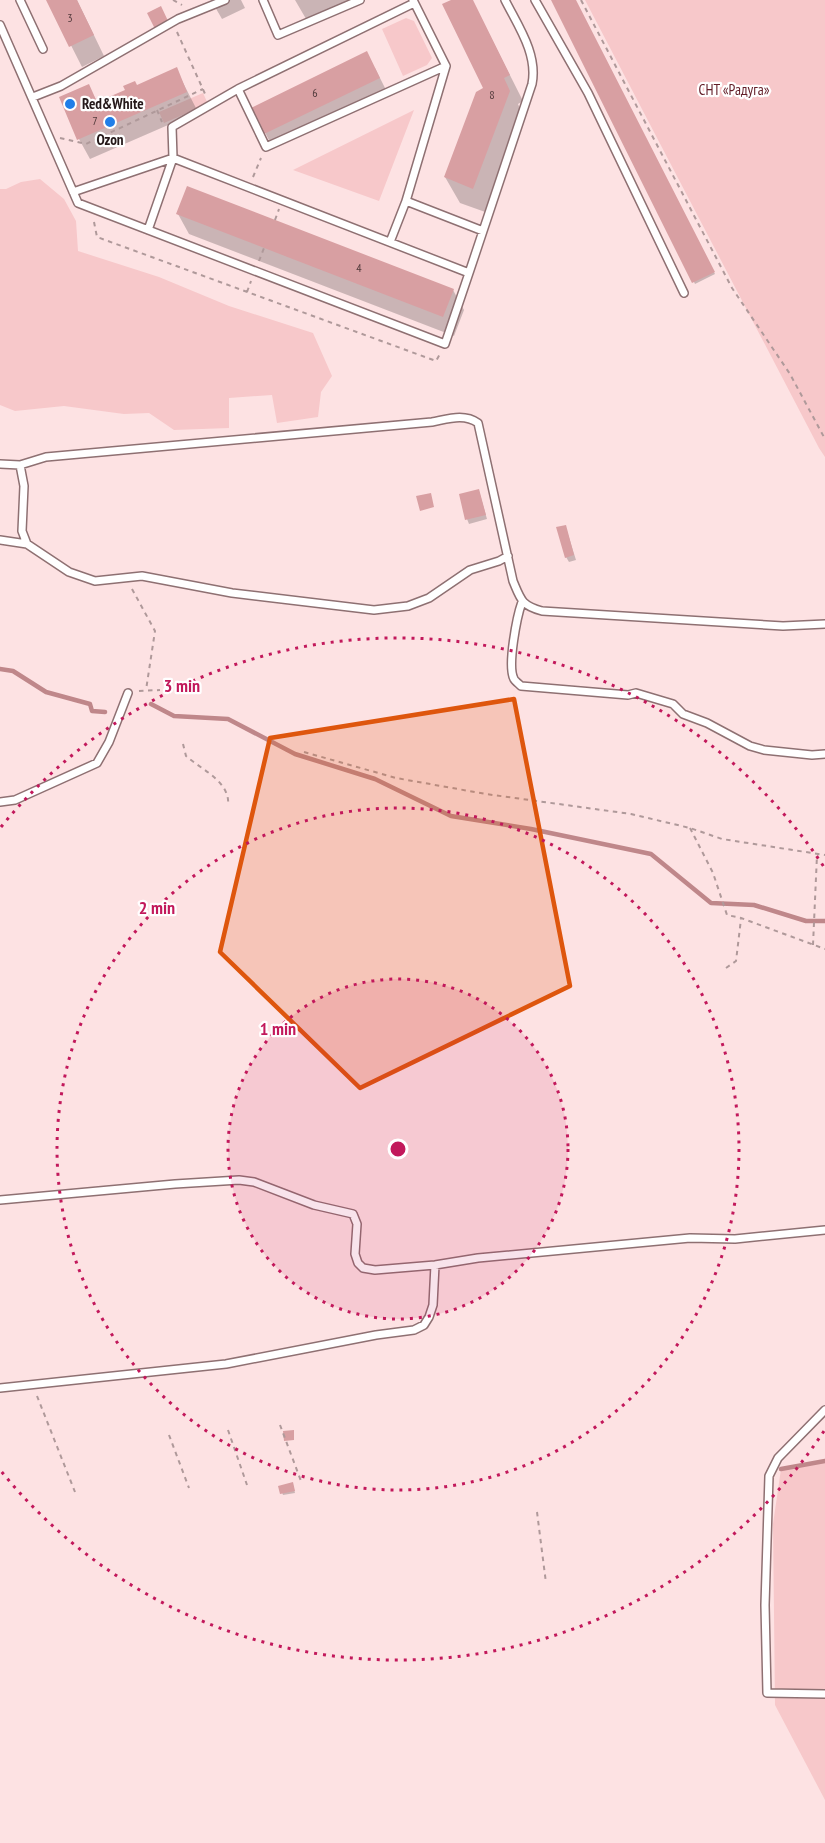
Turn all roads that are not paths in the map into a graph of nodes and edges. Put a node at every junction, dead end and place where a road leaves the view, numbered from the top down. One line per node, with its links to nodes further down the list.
1 (20, 0): 9 (lane)
2 (225, 0): 12 (lane)
3 (263, 0): 4 (lane)
4 (360, 0)
5 (505, 0): 17 (lane)
6 (536, 0): 20 (lane)
7 (414, 1): 10 (lane); 11 (lane)
8 (0, 25): 12 (lane)
9 (43, 49)
10 (446, 66): 11 (lane); 15 (lane)
11 (238, 89): 13 (lane)
12 (33, 97): 14 (lane)
13 (173, 158): 14 (lane); 16 (lane); 18 (lane)
14 (73, 192): 16 (lane)
15 (406, 201): 17 (lane); 18 (lane)
16 (148, 230): 19 (lane)
17 (483, 231): 19 (lane)
18 (390, 242): 19 (lane)
19 (469, 273)
20 (684, 293)
21 (0, 464): 22 (lane)
22 (20, 465): 24 (lane); 25 (lane)
23 (0, 540): 24 (lane)
24 (27, 544): 25 (lane)
25 (508, 556): 26 (lane)
26 (522, 602): 27 (lane); 29 (lane)
27 (825, 624)
28 (128, 693): 30 (lane)
29 (825, 754)
30 (0, 802)
31 (0, 1200): 33 (lane)
32 (825, 1230): 33 (lane)
33 (435, 1265): 34 (lane)
34 (0, 1388)
35 (825, 1410): 36 (lane)
36 (825, 1694)

